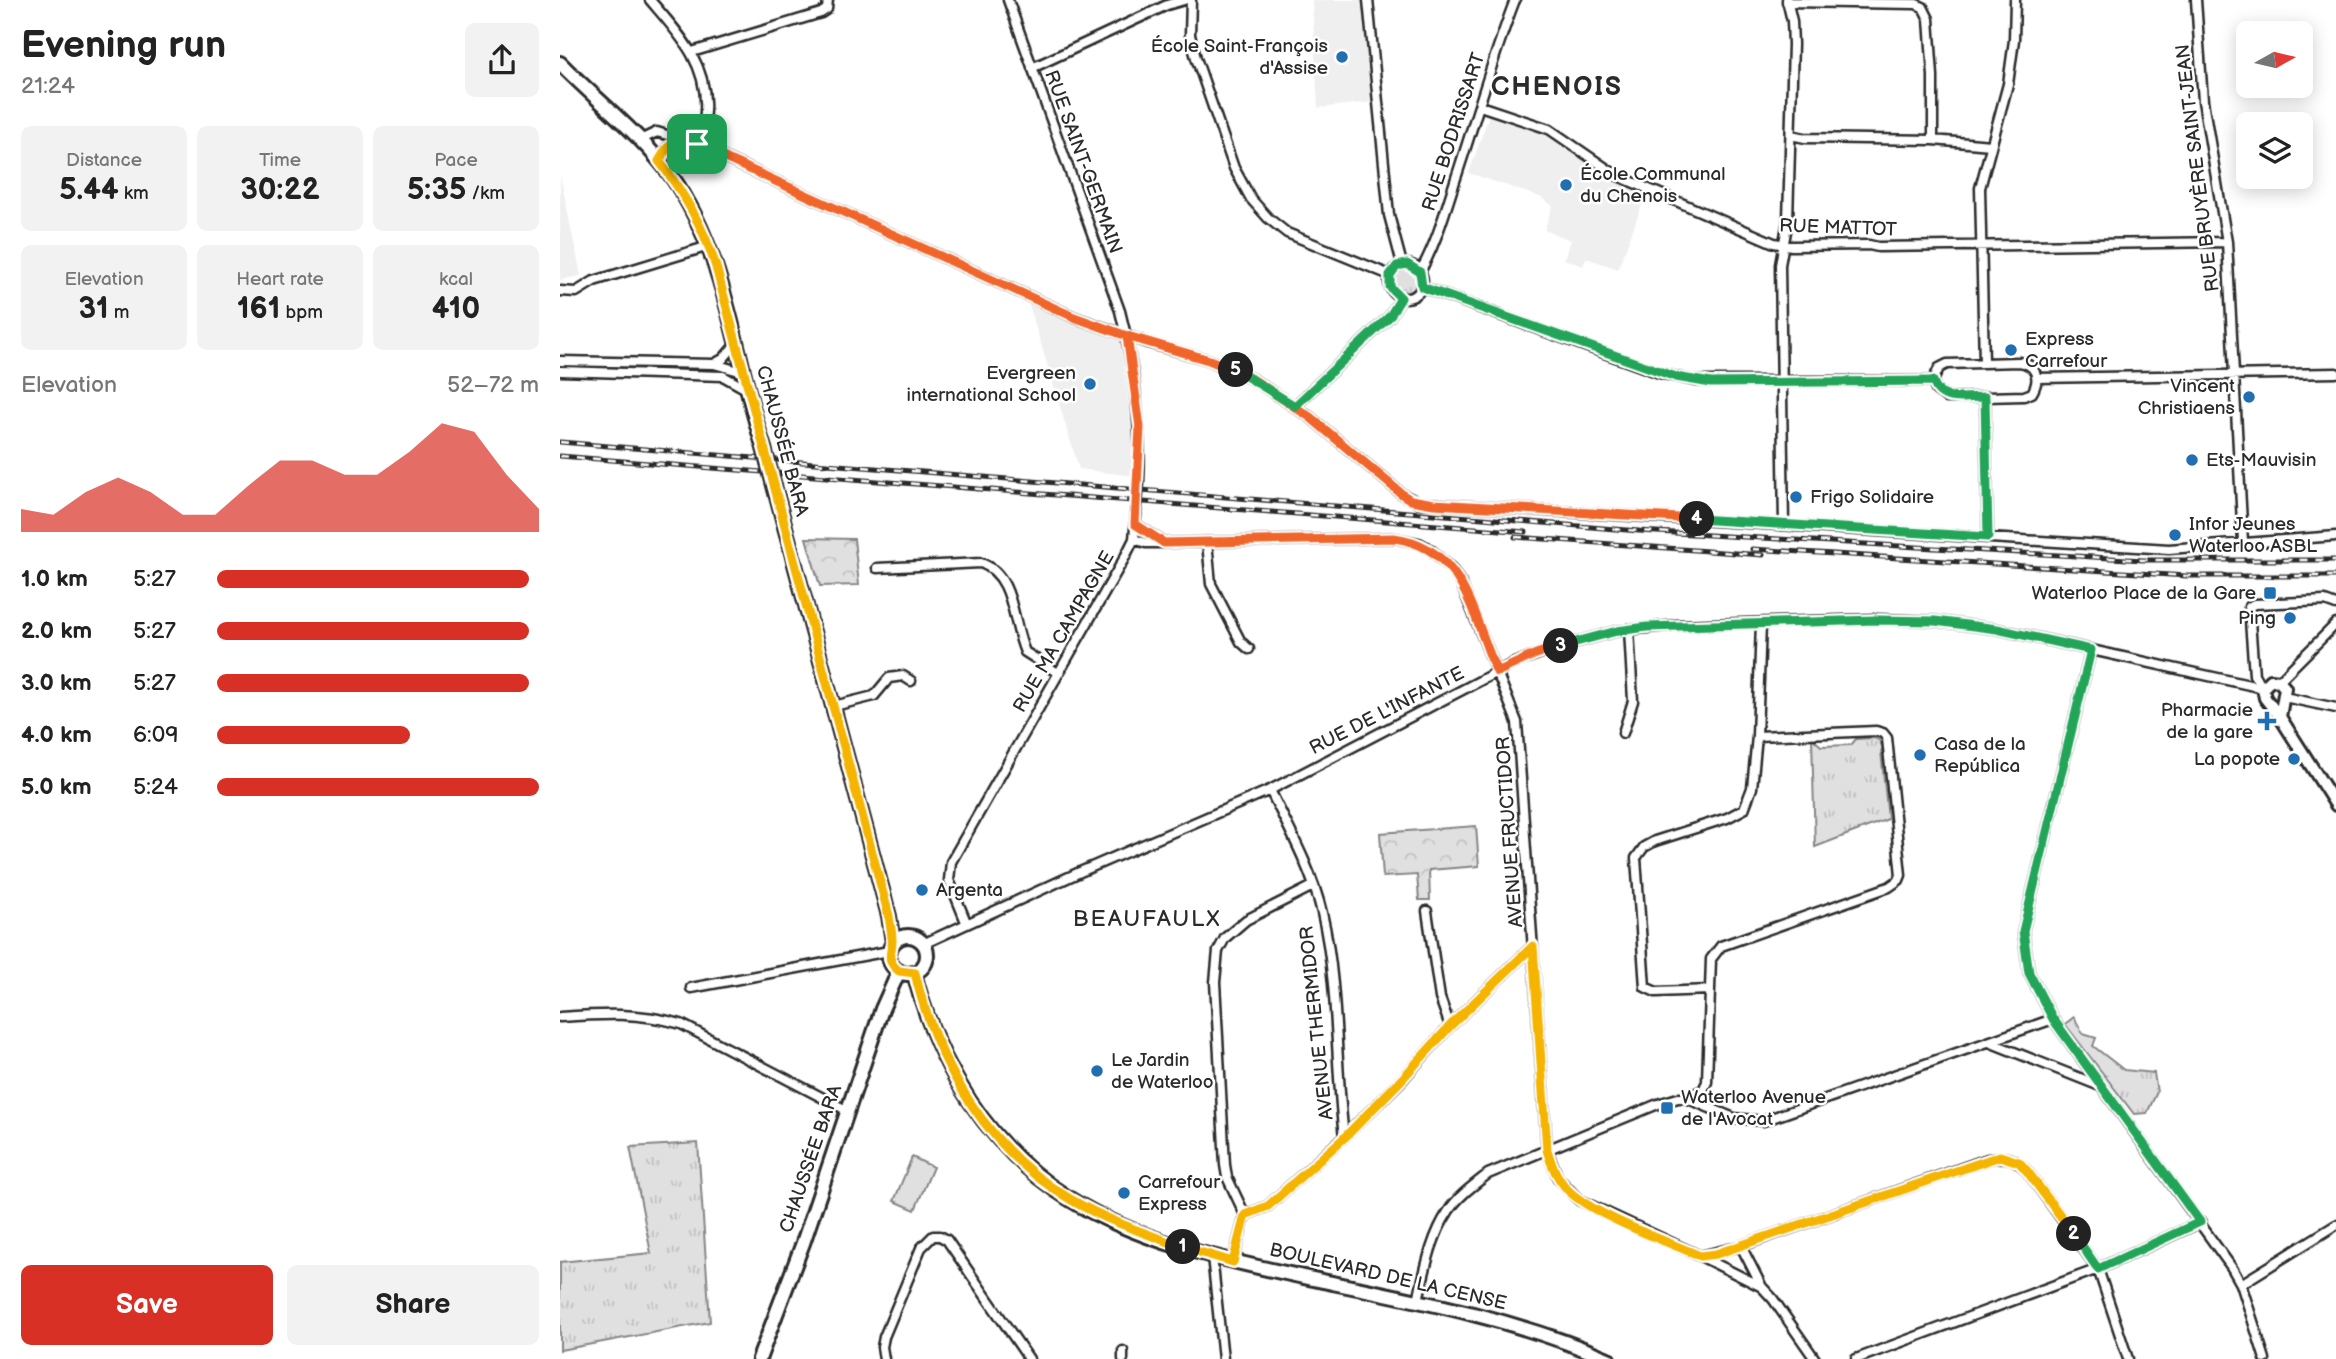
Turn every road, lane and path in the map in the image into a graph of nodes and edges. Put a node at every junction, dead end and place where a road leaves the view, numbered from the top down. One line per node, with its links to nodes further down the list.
1 (650, 0): 11 (street)
2 (1008, 0): 13 (street, RUE SAINT-GERMAIN)
3 (1184, 0): 13 (street)
4 (1191, 0): 28 (street)
5 (1368, 0): 26 (street)
6 (1514, 0): 14 (street, RUE BODRISSART)
7 (2015, 0): 20 (street)
8 (2196, 0): 22 (street, RUE BRUYÈRE SAINT-JEAN)
9 (1787, 1): 15 (street); 18 (street)
10 (827, 4): 11 (street)
11 (692, 52): 19 (street)
12 (560, 63): 17 (main road, CHAUSSÉE BARA)
13 (1032, 68): 32 (street, RUE SAINT-GERMAIN)
14 (1480, 106): 23 (street, RUE MATTOT); 27 (street, RUE BODRISSART)
15 (1791, 135): 18 (street); 23 (street)
16 (680, 138): 17 (street); 19 (street); 21 (street)
17 (640, 140): 21 (main road, CHAUSSÉE BARA)
18 (1933, 140): 20 (street)
19 (697, 144): 32 (street)
20 (1991, 145): 24 (street)
21 (659, 161): 25 (main road, CHAUSSÉE BARA)
22 (2227, 242): 24 (street, RUE MATTOT); 40 (street, RUE BRUYÈRE SAINT-JEAN)
23 (1782, 245): 24 (street, RUE MATTOT); 43 (street)
24 (1982, 245): 35 (street)
25 (709, 246): 30 (street); 33 (main road, CHAUSSÉE BARA)
26 (1402, 264): 27 (street); 28 (street)
27 (1420, 272): 29 (street)
28 (1390, 275): 31 (street)
29 (1422, 287): 31 (street); 43 (street)
30 (560, 291)
31 (1401, 298): 46 (street)
32 (1127, 336): 46 (street); 47 (street, RUE MA CAMPAGNE, bridge)
33 (736, 344): 36 (street); 38 (main road, CHAUSSÉE BARA)
34 (560, 361): 36 (street)
35 (1984, 363): 41 (street); 42 (street)
36 (714, 364): 38 (street)
37 (560, 372): 44 (street)
38 (743, 372): 44 (main road, CHAUSSÉE BARA)
39 (2336, 373): 40 (street)
40 (2234, 376): 41 (street); 53 (street, RUE BRUYÈRE SAINT-JEAN)
41 (2037, 378): 45 (street)
42 (1933, 381): 43 (street); 45 (street)
43 (1782, 382): 48 (street)
44 (748, 390): 69 (main road, CHAUSSÉE BARA, bridge)
45 (1985, 397): 50 (street)
46 (1295, 406): 48 (street)
47 (1136, 520): 51 (street, RUE MA CAMPAGNE); 54 (street)
48 (1784, 525): 50 (street)
49 (2336, 536): 53 (street)
50 (1988, 537): 53 (street)
51 (1134, 539): 54 (street, AVENUE FRUCTIDOR); 63 (street, RUE MA CAMPAGNE)
52 (1207, 542): 54 (street, AVENUE FRUCTIDOR); 60 (street); 62 (street, AVENUE FRUCTIDOR)
53 (2243, 542)
54 (1164, 543)
55 (877, 568): 63 (street)
56 (2336, 606): 66 (street)
57 (1760, 623): 59 (street, RUE DE L'INFANTE); 61 (street, RUE DE L'INFANTE); 73 (street)
58 (2336, 624): 65 (street)
59 (1629, 629): 62 (street, RUE DE L'INFANTE); 72 (street)
60 (1249, 649)
61 (2091, 650): 66 (street, RUE DE L'INFANTE); 89 (street)
62 (1497, 672): 74 (street, RUE DE L'INFANTE); 82 (street, AVENUE FRUCTIDOR)
63 (1058, 673): 79 (street, RUE MA CAMPAGNE)
64 (911, 681): 69 (street)
65 (2279, 681): 66 (street); 67 (street)
66 (2263, 688): 68 (street)
67 (2284, 697): 68 (street); 70 (street); 71 (street)
68 (2268, 701): 71 (street)
69 (834, 706): 78 (main road, CHAUSSÉE BARA)
70 (2336, 708)
71 (2280, 717): 75 (street)
72 (1623, 733)
73 (1757, 736): 87 (street); 87 (street)
74 (1270, 790): 76 (street, AVENUE THERMIDOR); 79 (street, RUE DE L'INFANTE)
75 (2336, 805)
76 (1313, 886): 97 (street, AVENUE THERMIDOR); 99 (street)
77 (1427, 911): 90 (street)
78 (889, 916): 80 (main road, CHAUSSÉE BARA); 83 (main road, CHAUSSÉE BARA)
79 (966, 922): 81 (street, RUE DE L'INFANTE)
80 (905, 936): 81 (main road); 83 (main road)
81 (923, 944): 85 (main road)
82 (1533, 946): 90 (street); 98 (street, AVENUE FRUCTIDOR)
83 (891, 947): 84 (main road); 86 (street)
84 (899, 971): 85 (main road); 96 (main road, CHAUSSÉE BARA)
85 (915, 973): 103 (main road, BOULEVARD DE LA CENSE)
86 (691, 988)
87 (1710, 990): 93 (street)
88 (560, 1017): 96 (street)
89 (2053, 1019): 91 (street); 92 (street)
90 (1450, 1026): 97 (street)
91 (1989, 1042): 92 (street); 95 (street)
92 (2101, 1086): 100 (street)
93 (1703, 1090): 94 (street); 95 (street)
94 (1686, 1098): 95 (street); 98 (street)
95 (1708, 1107)
96 (848, 1111): 110 (main road, CHAUSSÉE BARA)
97 (1345, 1137): 99 (street)
98 (1547, 1150): 104 (street, AVENUE FRUCTIDOR); 109 (street)
99 (1245, 1215): 105 (street)
100 (2200, 1222): 106 (street); 107 (street)
101 (2336, 1224): 107 (street)
102 (1741, 1246): 104 (street); 106 (street); 108 (street, AVENUE FRUCTIDOR)
103 (1212, 1256): 105 (main road, BOULEVARD DE LA CENSE); 113 (street)
104 (1700, 1256): 108 (street, AVENUE FRUCTIDOR)
105 (1233, 1262): 109 (main road, BOULEVARD DE LA CENSE)
106 (2098, 1269): 116 (street); 117 (street)
107 (2241, 1284): 118 (street)
108 (1762, 1287): 115 (street, AVENUE FRUCTIDOR)
109 (1418, 1300): 114 (main road, BOULEVARD DE LA CENSE)
110 (759, 1359)
111 (884, 1359): 112 (street)
112 (1029, 1359)
113 (1223, 1359)
114 (1608, 1359)
115 (1815, 1359)
116 (1856, 1359)
117 (2128, 1359)
118 (2265, 1359)

